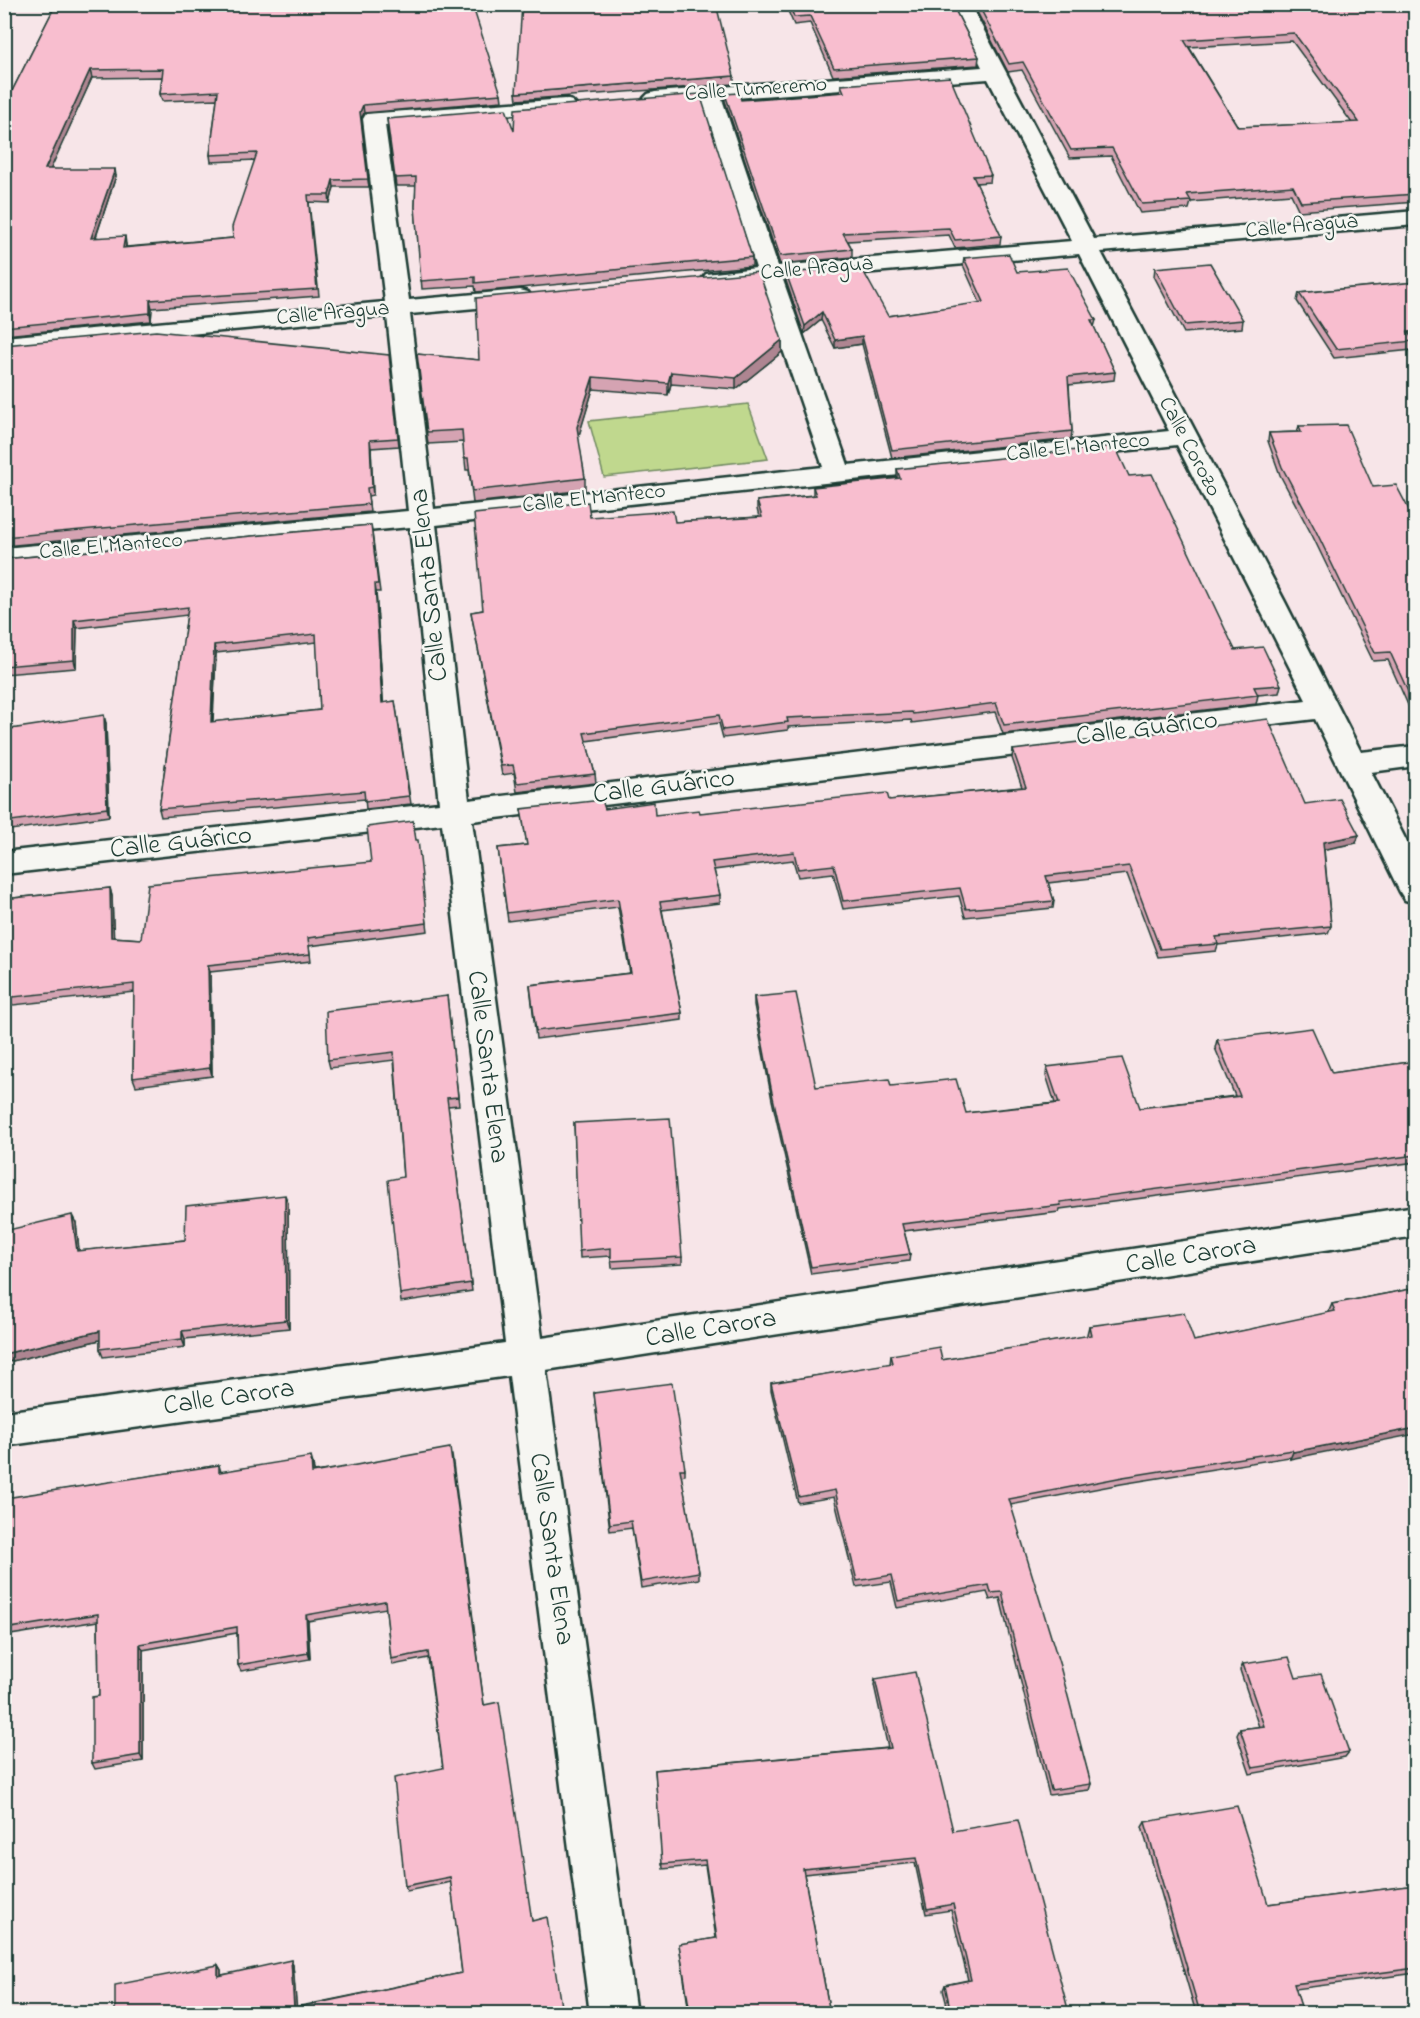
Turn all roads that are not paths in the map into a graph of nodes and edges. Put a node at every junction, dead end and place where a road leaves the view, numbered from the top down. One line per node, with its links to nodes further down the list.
1 (960, 4): 2 (street, Calle Corozo)
2 (994, 72): 3 (street, Calle Tumeremo); 7 (street, Calle Corozo)
3 (710, 94): 4 (street, Calle Tumeremo); 8 (street)
4 (641, 99)
5 (583, 104): 11 (street, Calle Santa Elena)
6 (1416, 218): 7 (street, Calle Aragua)
7 (1083, 246): 8 (street, Calle Aragua); 13 (street, Calle Corozo)
8 (769, 274): 9 (street, Calle Aragua); 14 (street)
9 (697, 280)
10 (542, 295): 11 (street, Calle Aragua)
11 (399, 308): 12 (street, Calle Aragua); 15 (street, Calle Santa Elena)
12 (4, 344)
13 (1184, 437): 14 (street, Calle El Manteco); 17 (street, Calle Corozo)
14 (838, 474): 15 (street, Calle El Manteco)
15 (422, 518): 16 (street, Calle El Manteco); 20 (street, Calle Santa Elena)
16 (4, 557)
17 (1324, 708): 19 (street, Calle Corozo); 20 (street, Calle Guárico)
18 (1416, 756): 19 (street)
19 (1351, 764): 22 (street, Calle Corozo)
20 (456, 812): 21 (street, Calle Guárico); 24 (street, Calle Santa Elena)
21 (4, 863)
22 (1416, 892)
23 (1416, 1221): 24 (street, Calle Carora)
24 (525, 1357): 25 (street, Calle Carora); 26 (street, Calle Santa Elena)
25 (4, 1429)
26 (613, 2013)

